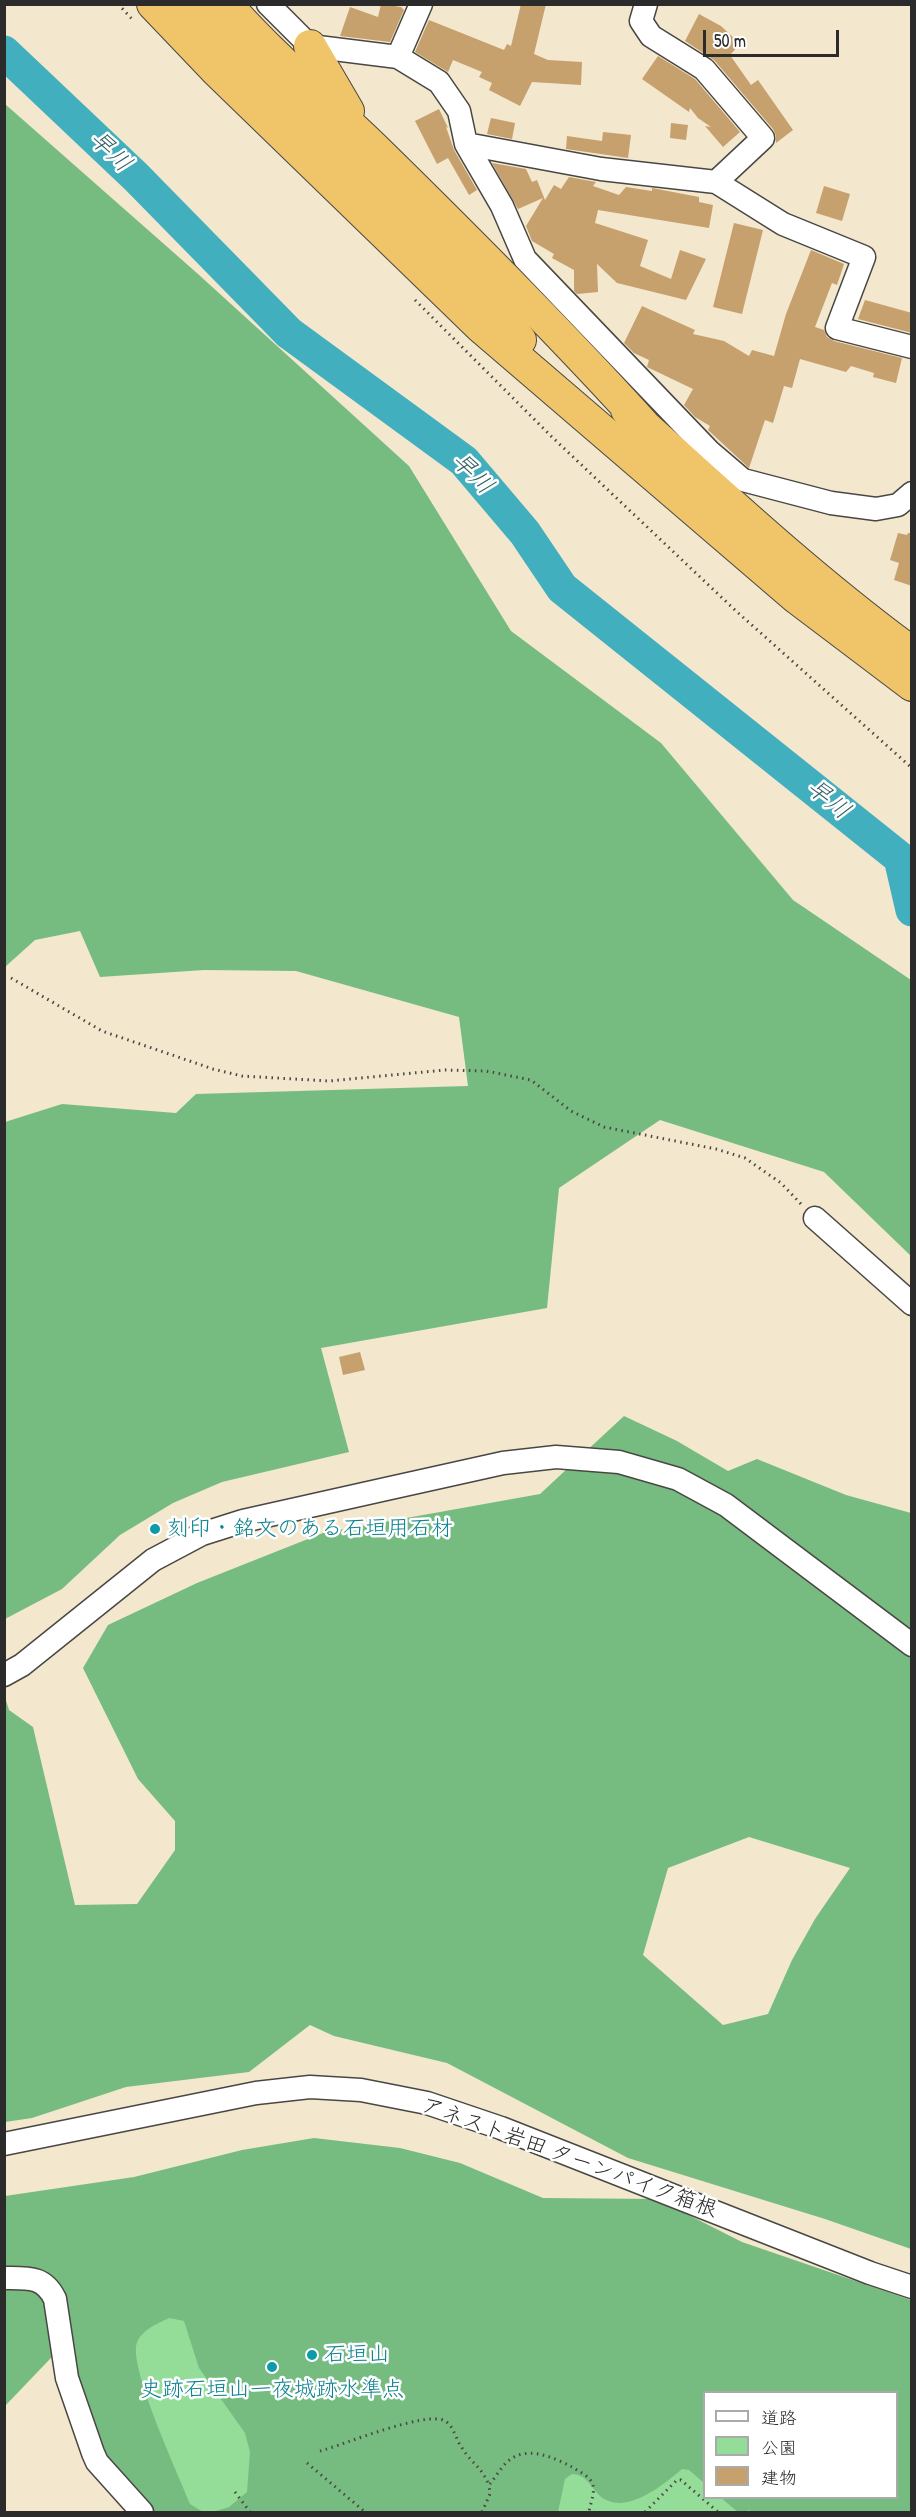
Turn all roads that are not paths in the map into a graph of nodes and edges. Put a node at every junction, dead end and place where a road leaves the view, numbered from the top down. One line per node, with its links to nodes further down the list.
1 (193, 4): 12 (highway)
2 (226, 4): 10 (highway)
3 (268, 4): 7 (street)
4 (421, 4): 8 (street)
5 (646, 4): 11 (street)
6 (144, 13): 16 (highway)
7 (310, 46): 8 (street); 10 (highway)
8 (398, 57): 9 (street)
9 (466, 144): 11 (street); 15 (street)
10 (370, 145): 14 (highway)
11 (716, 182): 13 (street)
12 (463, 273): 14 (highway); 16 (highway)
13 (912, 347)
14 (643, 424): 17 (highway)
15 (912, 493)
16 (683, 500): 18 (highway)
17 (912, 653)
18 (912, 685)
19 (815, 1218): 20 (street)
20 (912, 1304)
21 (912, 1645): 22 (street)
22 (4, 1675)
23 (4, 2144): 25 (street, アネスト岩田 ターンパイク箱根)
24 (4, 2278): 26 (street)
25 (912, 2287)
26 (142, 2512)

